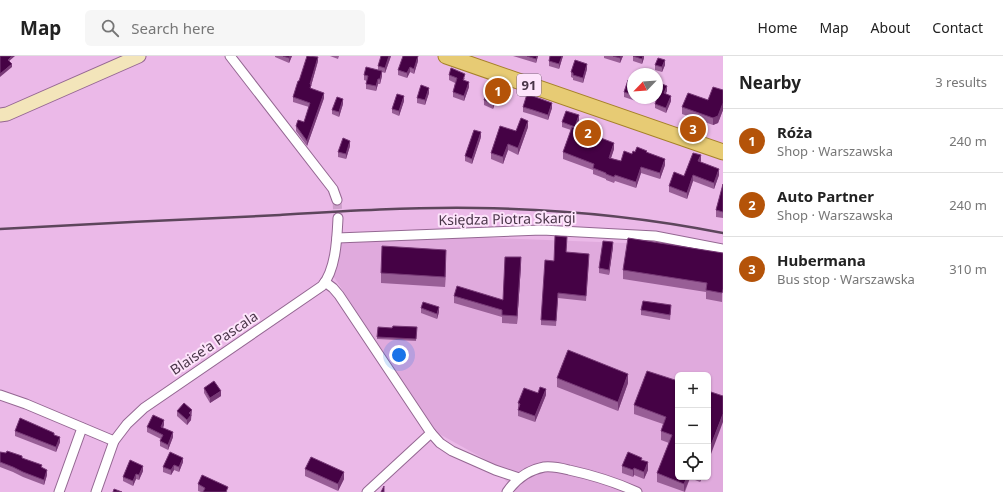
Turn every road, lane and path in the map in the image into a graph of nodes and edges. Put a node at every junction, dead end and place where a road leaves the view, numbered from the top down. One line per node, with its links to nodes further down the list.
1 (139, 56): 4 (street)
2 (230, 56): 6 (street)
3 (446, 56): 5 (main road, 91)
4 (0, 115)
5 (722, 149)
6 (337, 200)
7 (338, 218): 8 (street, Blaise'a Pascala)
8 (337, 238): 9 (street, Księdza Piotra Skargi); 10 (street, Blaise'a Pascala)
9 (723, 249)
10 (325, 282): 13 (street); 14 (street, Blaise'a Pascala)
11 (0, 395): 12 (street)
12 (82, 428): 14 (street); 16 (street)
13 (431, 433): 15 (street); 18 (street)
14 (114, 441): 17 (street, Blaise'a Pascala)
15 (519, 478): 19 (street); 20 (street)
16 (59, 492)
17 (96, 492)
18 (367, 492)
19 (507, 492)
20 (637, 492)

